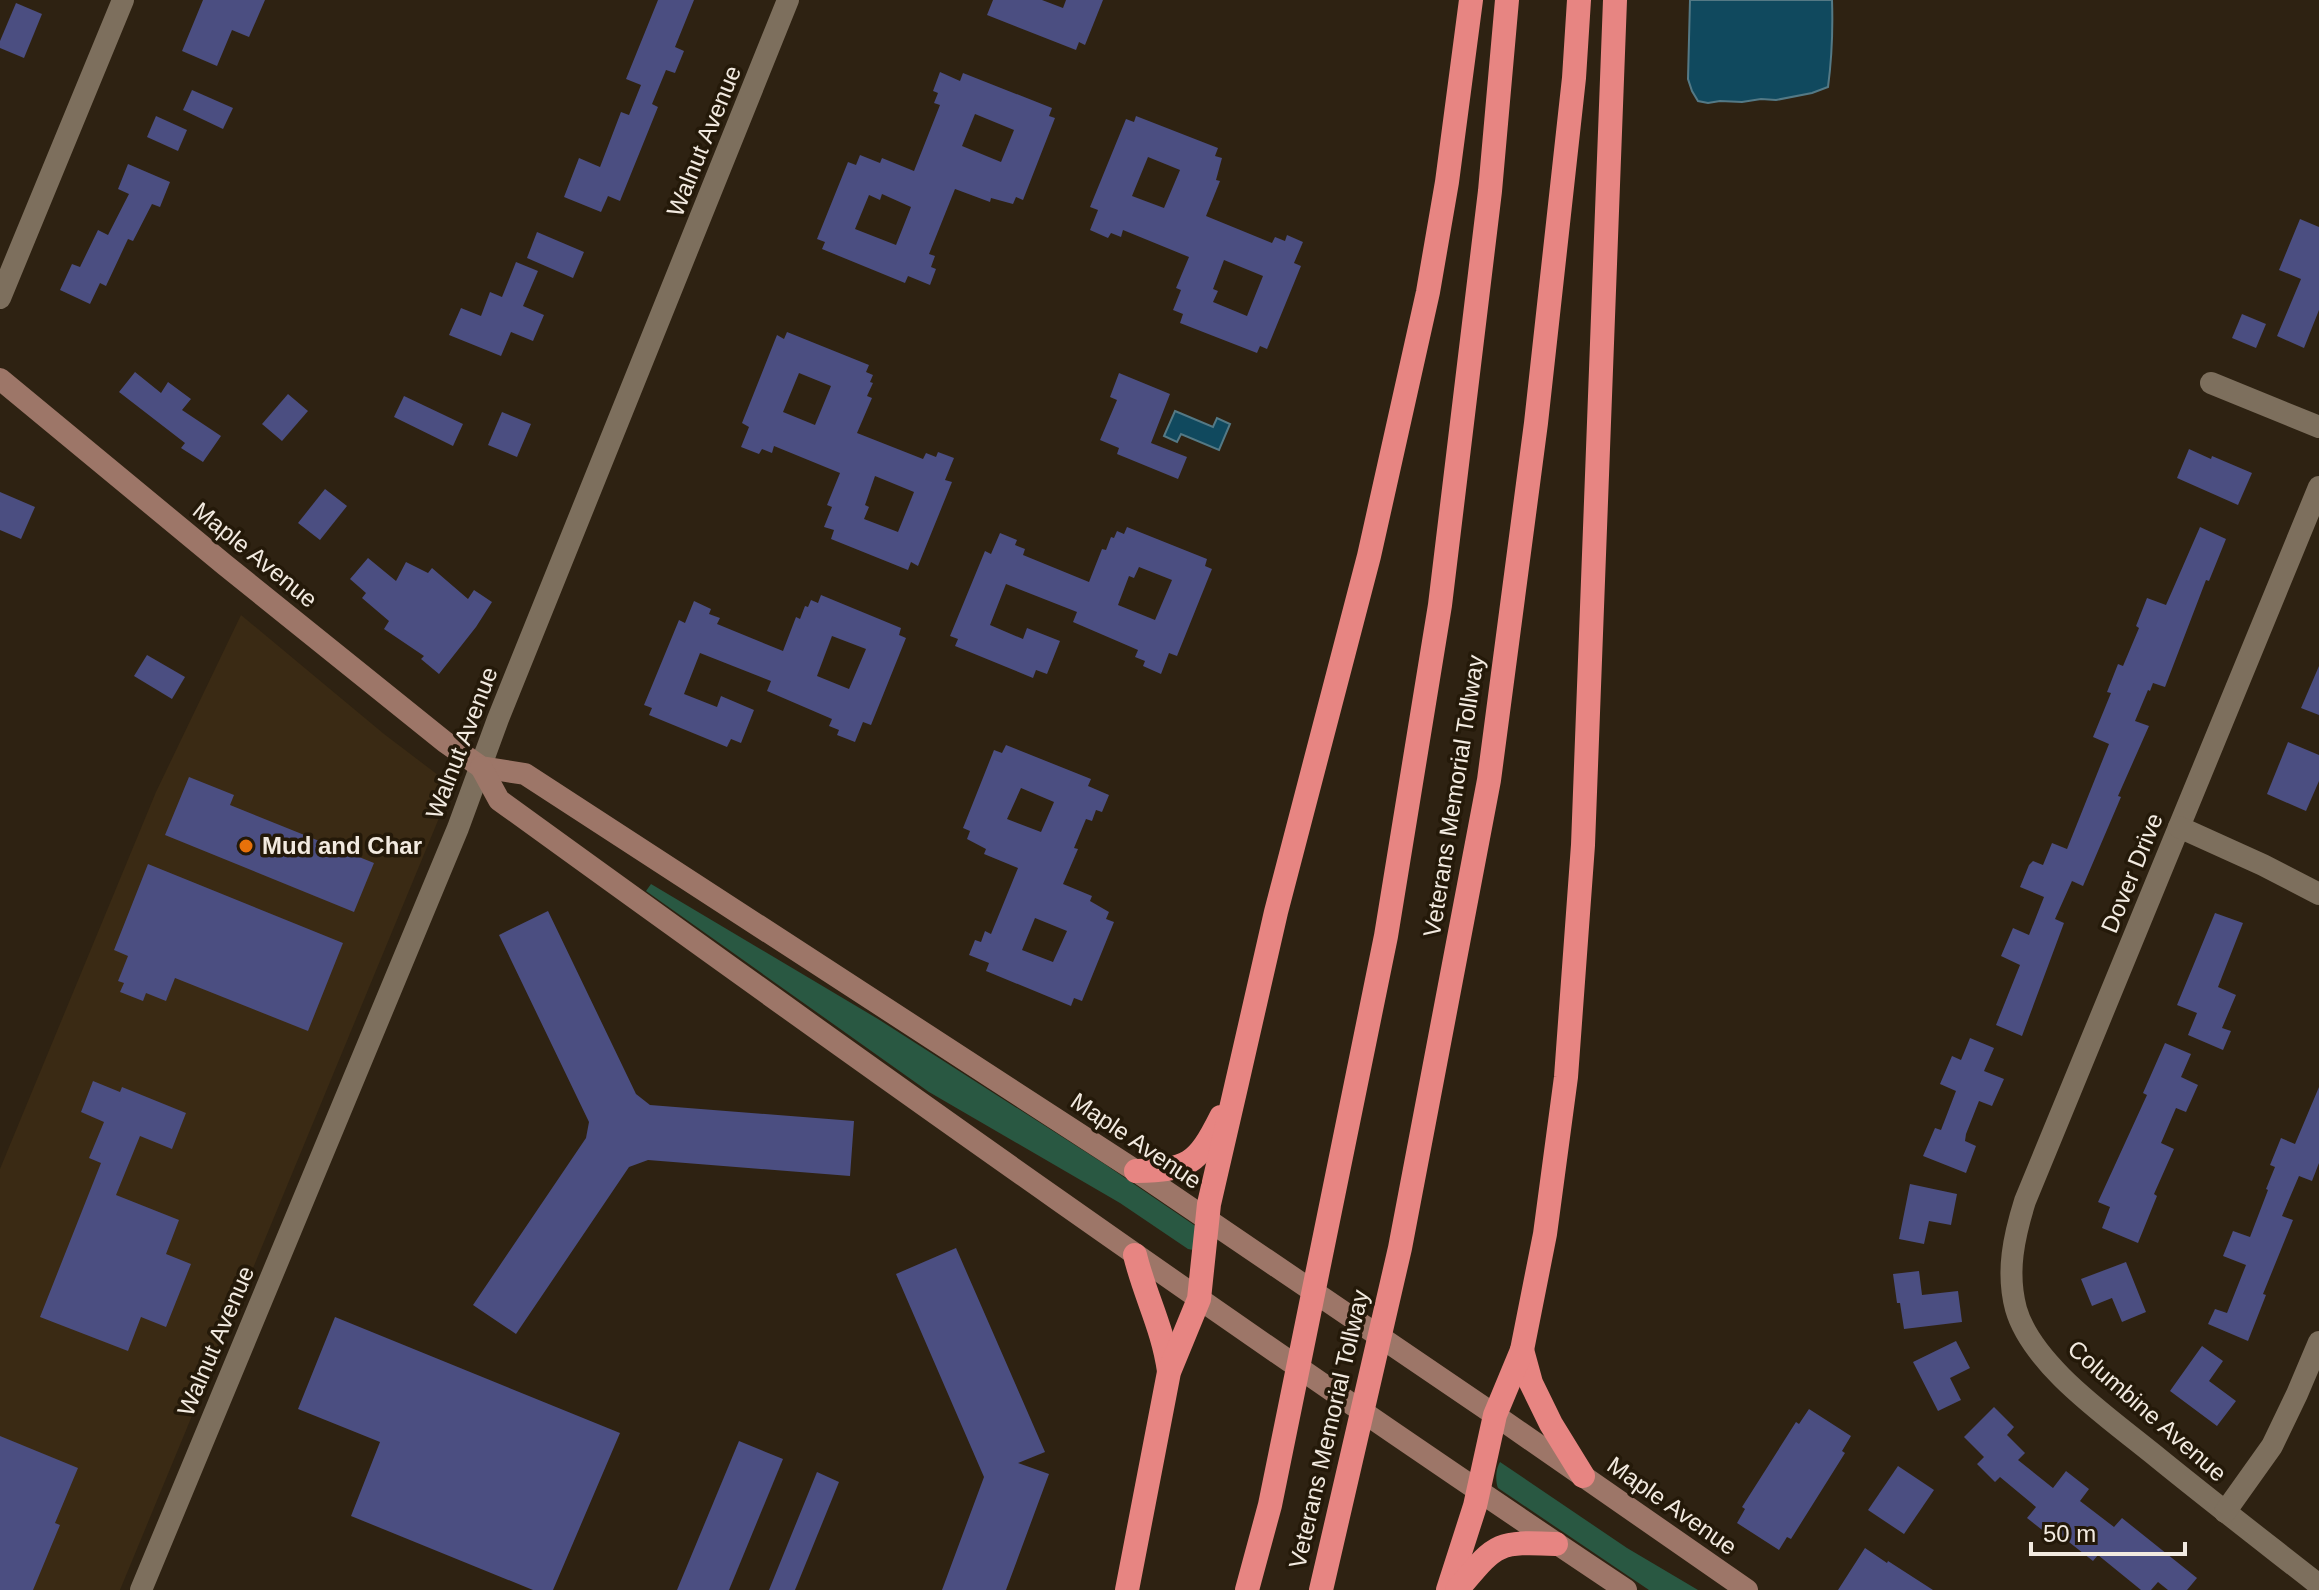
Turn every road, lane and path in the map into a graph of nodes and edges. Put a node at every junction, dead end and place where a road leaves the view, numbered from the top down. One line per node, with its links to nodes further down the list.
1 (123, 0): 7 (street)
2 (788, 0): 12 (street, Walnut Avenue)
3 (1471, 0): 15 (highway)
4 (1507, 0): 32 (highway, Veterans Memorial Tollway)
5 (1579, 0): 33 (highway, Veterans Memorial Tollway)
6 (1615, 0): 22 (highway)
7 (0, 298)
8 (0, 379): 12 (main road, Maple Avenue)
9 (2211, 383): 10 (street)
10 (2319, 427)
11 (2319, 487): 13 (street, Dover Drive)
12 (481, 767): 16 (main road, Maple Avenue); 18 (main road, Maple Avenue); 30 (street, Walnut Avenue)
13 (2179, 827): 14 (street); 19 (street, Dover Drive)
14 (2319, 894)
15 (1236, 1087): 16 (highway); 17 (highway)
16 (1136, 1171): 17 (main road, Maple Avenue)
17 (1209, 1220): 20 (highway); 24 (main road, Maple Avenue)
18 (1135, 1255): 20 (main road, Maple Avenue); 23 (highway)
19 (2012, 1284): 27 (street, Columbine Avenue)
20 (1199, 1299): 23 (highway); 26 (main road, Maple Avenue)
21 (2319, 1342): 27 (street)
22 (1522, 1350): 24 (highway); 25 (highway)
23 (1169, 1372): 31 (highway)
24 (1495, 1415): 25 (main road, Maple Avenue); 26 (highway)
25 (1583, 1476): 37 (main road, Maple Avenue)
26 (1477, 1489): 28 (main road, Maple Avenue); 34 (highway)
27 (2225, 1512): 29 (street, Columbine Avenue)
28 (1556, 1544): 35 (highway); 36 (main road, Maple Avenue)
29 (2319, 1585)
30 (141, 1590)
31 (1127, 1590)
32 (1247, 1590)
33 (1321, 1590)
34 (1448, 1590)
35 (1457, 1590)
36 (1626, 1590)
37 (1747, 1590)

